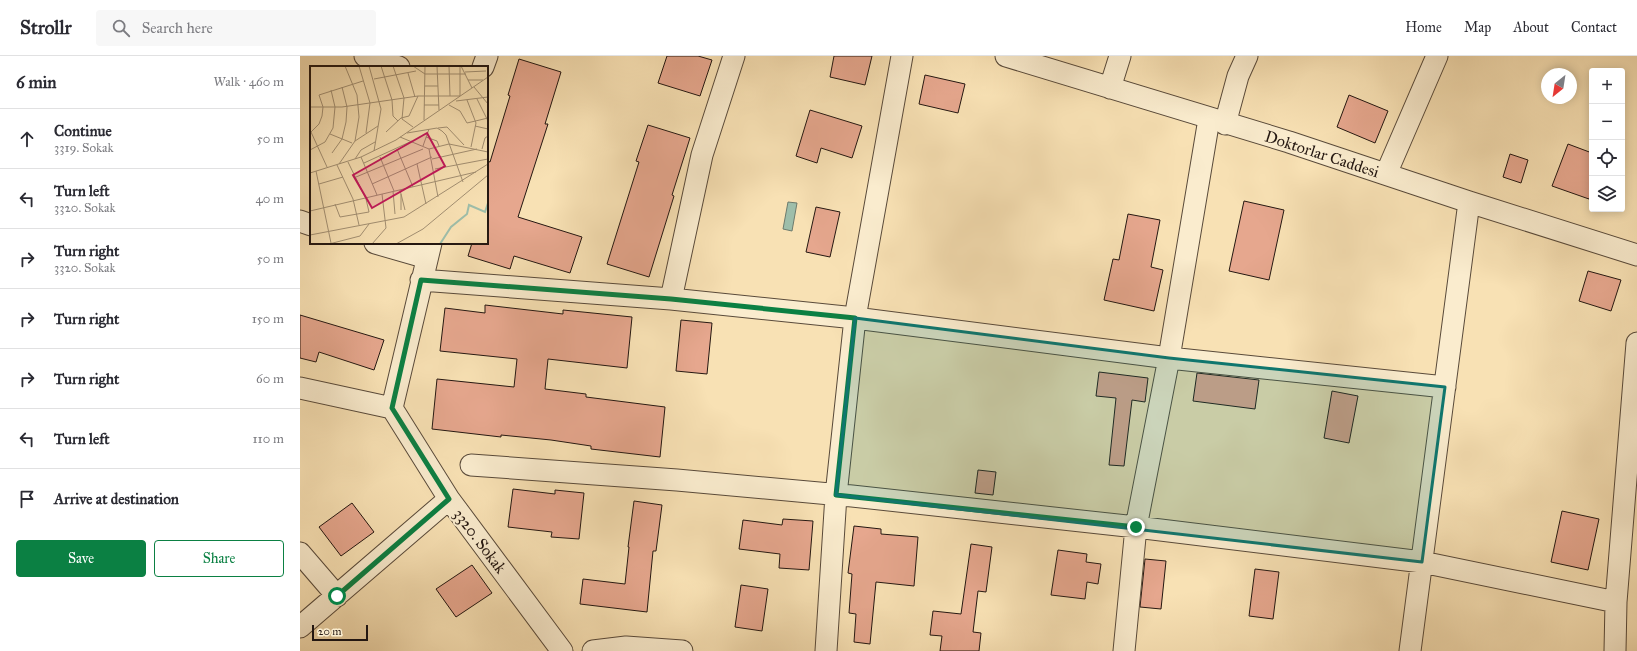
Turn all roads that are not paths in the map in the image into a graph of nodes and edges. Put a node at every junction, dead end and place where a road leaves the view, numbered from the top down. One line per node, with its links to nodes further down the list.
1 (365, 56): 9 (street)
2 (487, 56): 10 (street)
3 (734, 56): 21 (street)
4 (902, 56): 22 (street)
5 (1006, 56): 11 (street, Doktorlar Caddesi)
6 (1120, 56): 11 (street)
7 (1247, 56): 12 (street)
8 (1437, 56): 13 (street)
9 (396, 66)
10 (483, 66)
11 (1110, 88): 12 (street, Doktorlar Caddesi)
12 (1217, 121): 13 (street, Doktorlar Caddesi); 24 (street)
13 (1386, 174): 14 (street, Doktorlar Caddesi)
14 (1469, 202): 19 (street, Doktorlar Caddesi); 26 (street)
15 (300, 222): 16 (street)
16 (310, 225)
17 (383, 244): 18 (street)
18 (429, 250): 20 (street)
19 (1637, 255)
20 (421, 280): 21 (street); 27 (street)
21 (671, 299): 22 (street)
22 (855, 318): 24 (street); 29 (street)
23 (1637, 343): 35 (street)
24 (1169, 358): 26 (street); 31 (street)
25 (300, 388): 27 (street)
26 (1444, 388): 33 (street)
27 (392, 408): 30 (street, 3320. Sokak)
28 (471, 466): 29 (street)
29 (836, 495): 31 (street); 40 (street)
30 (449, 499): 34 (street); 37 (street, 3320. Sokak)
31 (1136, 527): 33 (street); 41 (street)
32 (300, 553): 34 (street)
33 (1422, 562): 35 (street); 42 (street)
34 (337, 596): 36 (street)
35 (1616, 602): 43 (street)
36 (300, 628)
37 (562, 651)
38 (593, 651): 39 (street)
39 (682, 651)
40 (826, 651)
41 (1124, 651)
42 (1410, 651)
43 (1615, 651)

